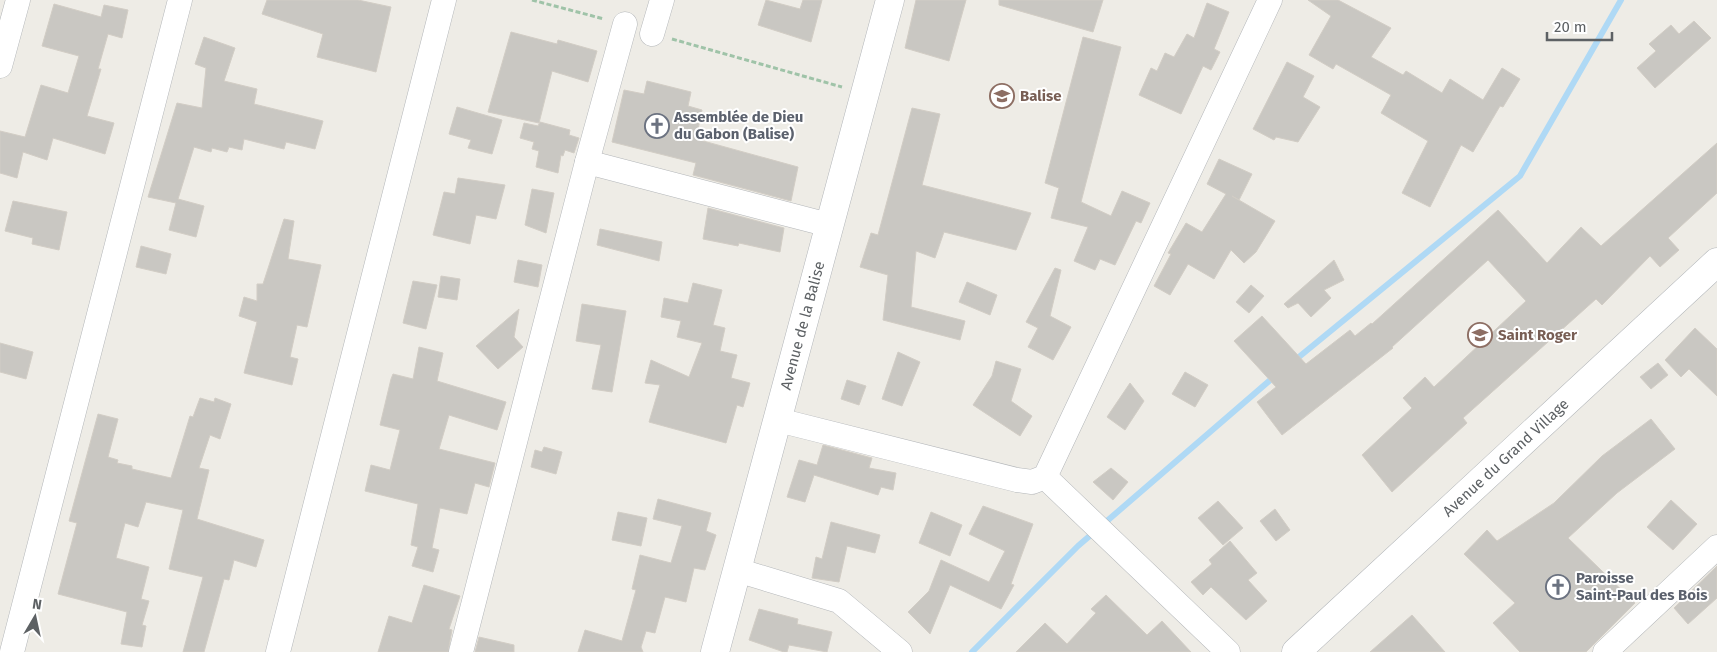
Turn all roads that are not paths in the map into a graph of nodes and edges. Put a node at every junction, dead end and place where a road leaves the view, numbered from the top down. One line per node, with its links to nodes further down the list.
1 (18, 0): 9 (street)
2 (180, 0): 17 (street)
3 (444, 0): 18 (street)
4 (662, 0): 8 (street)
5 (890, 0): 11 (street, Avenue de la Balise)
6 (1270, 0): 14 (street)
7 (625, 24): 10 (street)
8 (652, 34)
9 (0, 66)
10 (587, 162): 11 (street); 19 (street)
11 (830, 225): 13 (street, Avenue de la Balise)
12 (1717, 262): 23 (street, Avenue du Grand Village)
13 (778, 420): 14 (street); 16 (street, Avenue de la Balise)
14 (1045, 477): 22 (street)
15 (1717, 547): 24 (street)
16 (737, 570): 20 (street, Avenue de la Balise); 21 (street)
17 (12, 652)
18 (278, 652)
19 (461, 652)
20 (715, 652)
21 (900, 652)
22 (1228, 652)
23 (1296, 652)
24 (1605, 652)

